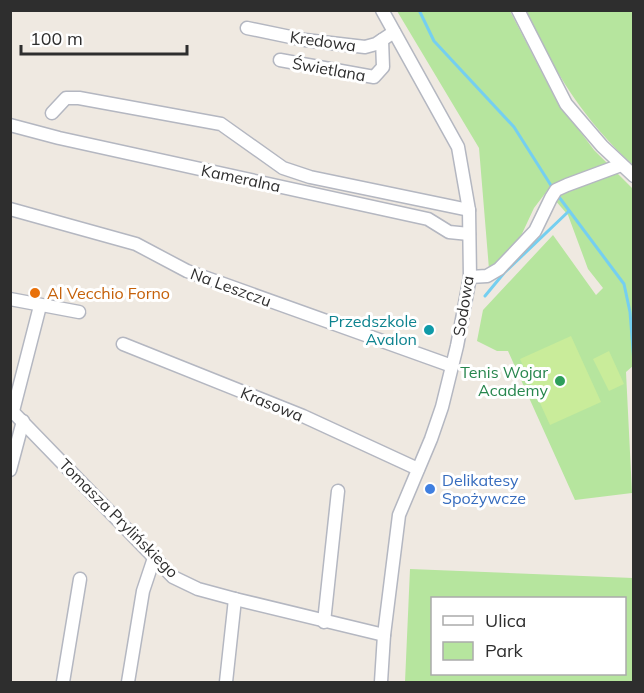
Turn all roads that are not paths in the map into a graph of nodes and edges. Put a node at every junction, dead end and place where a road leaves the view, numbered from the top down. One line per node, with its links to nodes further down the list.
1 (382, 10): 4 (street, Sodowa)
2 (518, 10): 9 (street)
3 (247, 28): 5 (street, Kredowa)
4 (394, 32): 5 (street, Kredowa); 12 (street, Sodowa)
5 (382, 40): 6 (street, Świetlana)
6 (280, 60)
7 (52, 114): 12 (street)
8 (10, 125): 13 (street, Kameralna)
9 (621, 165): 10 (street); 14 (street)
10 (633, 176)
11 (10, 209): 19 (street, Na Leszczu)
12 (469, 210): 13 (street, Sodowa)
13 (469, 234): 14 (street, Sodowa)
14 (470, 276): 19 (street, Sodowa)
15 (10, 300): 16 (street)
16 (40, 306): 17 (street); 20 (street)
17 (79, 312)
18 (123, 344): 22 (street, Krasowa)
19 (452, 366): 22 (street, Sodowa)
20 (12, 410): 21 (street, Tomasza Prylińskiego)
21 (23, 421): 23 (street); 25 (street, Tomasza Prylińskiego)
22 (418, 469): 29 (street, Sodowa)
23 (10, 470)
24 (338, 491): 28 (street)
25 (154, 558): 27 (street, Tomasza Prylińskiego); 31 (street)
26 (80, 579): 30 (street)
27 (235, 599): 28 (street, Tomasza Prylińskiego); 32 (street)
28 (324, 622): 29 (street, Tomasza Prylińskiego)
29 (384, 635): 33 (street, Sodowa)
30 (63, 682)
31 (128, 682)
32 (226, 682)
33 (381, 682)

